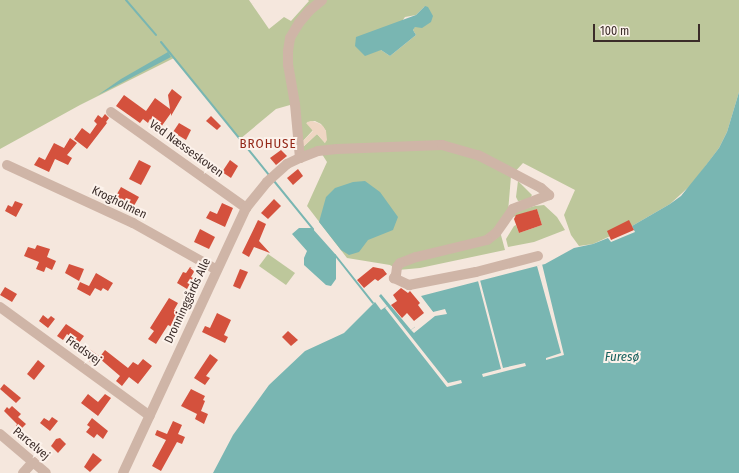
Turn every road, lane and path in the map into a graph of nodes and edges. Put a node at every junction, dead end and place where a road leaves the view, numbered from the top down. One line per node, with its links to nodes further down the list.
1 (322, 0): 3 (street)
2 (111, 112): 5 (street, Ved Næsseskoven)
3 (300, 158): 5 (street, Dronninggårds Alle); 6 (street, Dronninggårds Alle)
4 (7, 166): 7 (street, Krogholmen)
5 (246, 208): 7 (street, Dronninggårds Alle)
6 (538, 256)
7 (217, 270): 9 (street, Dronninggårds Alle)
8 (0, 307): 9 (street, Fredsvej)
9 (150, 416): 14 (street, Dronninggårds Alle)
10 (0, 434): 11 (street, Parcelvej)
11 (33, 462): 12 (street); 13 (street, Parcelvej)
12 (23, 473)
13 (46, 473)
14 (123, 473)

